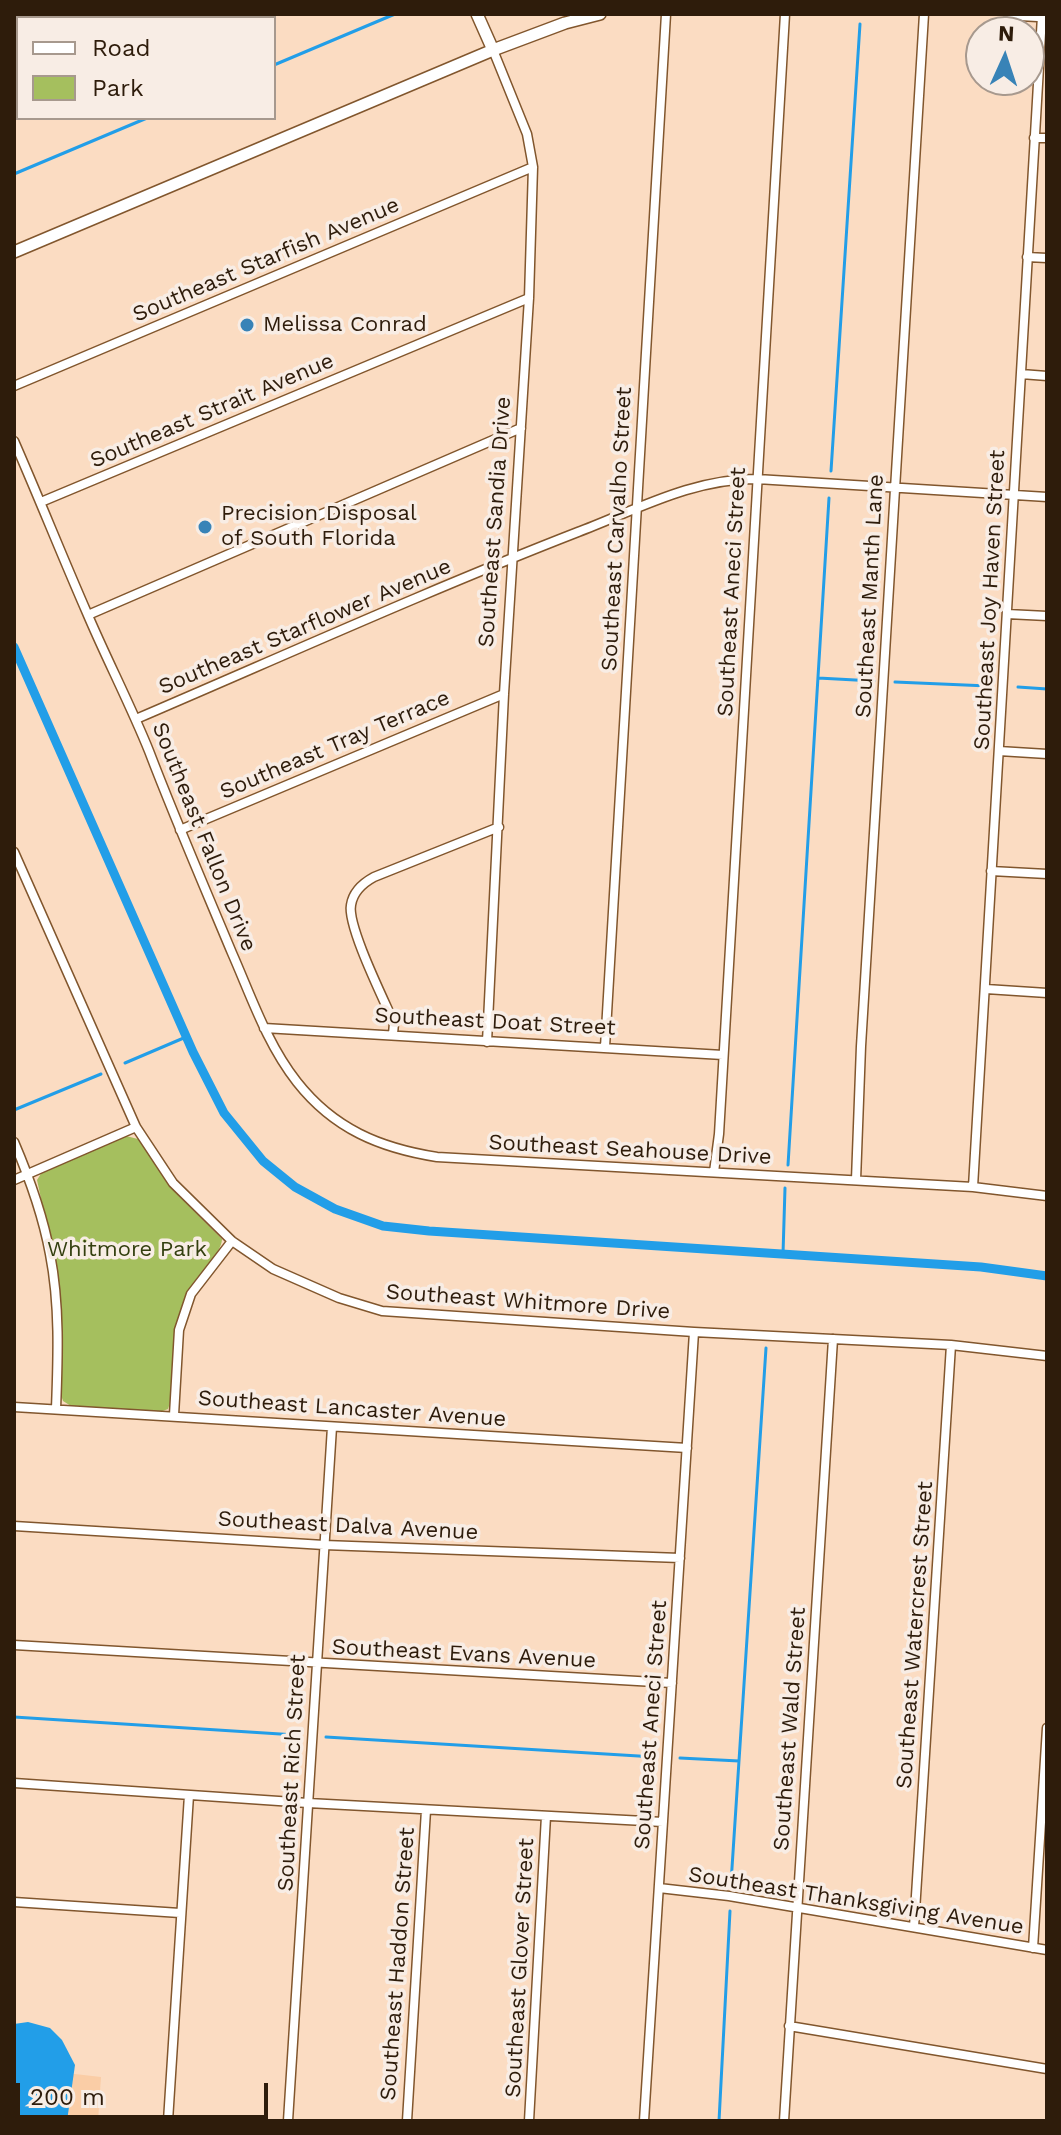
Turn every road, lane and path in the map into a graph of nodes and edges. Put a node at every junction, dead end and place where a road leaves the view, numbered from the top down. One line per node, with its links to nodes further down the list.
1 (477, 14): 8 (street, Southeast Sandia Drive)
2 (600, 14): 8 (street)
3 (666, 14): 27 (street, Southeast Carvalho Street)
4 (785, 14): 22 (street, Southeast Aneci Street)
5 (924, 14): 23 (street, Southeast Manth Lane)
6 (1010, 14): 7 (street)
7 (1045, 16)
8 (493, 50): 12 (street, Southeast Sandia Drive); 13 (street)
9 (1038, 96): 10 (street, Southeast Joy Haven Street)
10 (1034, 138): 11 (street); 14 (street, Southeast Joy Haven Street)
11 (1047, 138)
12 (533, 167): 16 (street, Southeast Sandia Drive); 19 (street, Southeast Starfish Avenue)
13 (14, 252)
14 (1027, 257): 15 (street); 17 (street, Southeast Joy Haven Street)
15 (1047, 258)
16 (529, 298): 20 (street, Southeast Sandia Drive); 26 (street, Southeast Strait Avenue)
17 (1021, 374): 18 (street); 24 (street, Southeast Joy Haven Street)
18 (1047, 376)
19 (14, 386)
20 (521, 428): 28 (street, Southeast Sandia Drive); 30 (street)
21 (14, 441): 26 (street, Southeast Fallon Drive)
22 (757, 479): 23 (street, Southeast Starflower Avenue); 27 (street, Southeast Starflower Avenue); 47 (street, Southeast Aneci Street)
23 (895, 487): 24 (street, Southeast Starflower Avenue); 53 (street, Southeast Manth Lane)
24 (1014, 495): 25 (street, Southeast Starflower Avenue); 29 (street, Southeast Joy Haven Street)
25 (1047, 497)
26 (41, 502): 30 (street, Southeast Fallon Drive)
27 (636, 510): 28 (street, Southeast Starflower Avenue); 46 (street, Southeast Carvalho Street)
28 (512, 557): 32 (street, Southeast Sandia Drive); 33 (street, Southeast Starflower Avenue)
29 (1007, 614): 31 (street); 34 (street, Southeast Joy Haven Street)
30 (88, 615): 33 (street, Southeast Fallon Drive)
31 (1047, 616)
32 (504, 694): 36 (street, Southeast Sandia Drive); 37 (street, Southeast Tray Terrace)
33 (136, 719): 37 (street, Southeast Fallon Drive)
34 (999, 751): 35 (street); 39 (street, Southeast Joy Haven Street)
35 (1047, 754)
36 (499, 827): 44 (street); 45 (street, Southeast Sandia Drive)
37 (180, 830): 43 (street, Southeast Fallon Drive)
38 (14, 852): 48 (street, Southeast Whitmore Drive)
39 (991, 871): 40 (street); 41 (street, Southeast Joy Haven Street)
40 (1047, 874)
41 (986, 989): 42 (street); 54 (street, Southeast Joy Haven Street)
42 (1047, 993)
43 (264, 1028): 44 (street, Southeast Doat Street); 50 (street, Southeast Seahouse Drive)
44 (393, 1034): 45 (street, Southeast Doat Street)
45 (487, 1042): 46 (street, Southeast Doat Street)
46 (605, 1047): 47 (street, Southeast Doat Street)
47 (723, 1055): 50 (street, Southeast Aneci Street)
48 (136, 1127): 51 (street); 56 (street, Southeast Whitmore Drive)
49 (14, 1142): 51 (street)
50 (714, 1172): 53 (street, Southeast Seahouse Drive)
51 (28, 1174): 52 (street); 62 (street)
52 (14, 1180)
53 (856, 1180): 54 (street, Southeast Seahouse Drive)
54 (973, 1187): 55 (street, Southeast Seahouse Drive)
55 (1047, 1196)
56 (232, 1241): 57 (street, Southeast Whitmore Drive); 63 (street)
57 (694, 1332): 58 (street, Southeast Whitmore Drive); 65 (street, Southeast Aneci Street)
58 (833, 1339): 59 (street, Southeast Whitmore Drive); 81 (street, Southeast Wald Street)
59 (951, 1345): 60 (street, Southeast Whitmore Drive); 83 (street, Southeast Watercrest Street)
60 (1047, 1356)
61 (14, 1407): 62 (street, Southeast Lancaster Avenue)
62 (56, 1409): 63 (street, Southeast Lancaster Avenue)
63 (174, 1415): 64 (street, Southeast Lancaster Avenue)
64 (332, 1427): 65 (street, Southeast Lancaster Avenue); 67 (street, Southeast Rich Street)
65 (687, 1448): 68 (street, Southeast Aneci Street)
66 (14, 1526): 67 (street, Southeast Dalva Avenue)
67 (324, 1545): 68 (street, Southeast Dalva Avenue); 70 (street, Southeast Rich Street)
68 (680, 1558): 71 (street, Southeast Aneci Street)
69 (14, 1645): 70 (street, Southeast Evans Avenue)
70 (316, 1664): 71 (street, Southeast Evans Avenue); 75 (street, Southeast Rich Street)
71 (672, 1683): 78 (street, Southeast Aneci Street)
72 (1047, 1728): 84 (street)
73 (14, 1783): 74 (street)
74 (189, 1795): 75 (street); 82 (street)
75 (308, 1803): 76 (street); 89 (street, Southeast Rich Street)
76 (426, 1810): 77 (street); 90 (street, Southeast Haddon Street)
77 (546, 1816): 78 (street); 91 (street, Southeast Glover Street)
78 (663, 1822): 79 (street, Southeast Aneci Street)
79 (659, 1888): 81 (street, Southeast Thanksgiving Avenue); 92 (street, Southeast Aneci Street)
80 (14, 1902): 82 (street)
81 (797, 1908): 83 (street, Southeast Thanksgiving Avenue); 86 (street, Southeast Wald Street)
82 (180, 1913): 88 (street)
83 (914, 1927): 84 (street, Southeast Thanksgiving Avenue)
84 (1033, 1948): 85 (street, Southeast Thanksgiving Avenue)
85 (1047, 1950)
86 (789, 2026): 87 (street); 93 (street, Southeast Wald Street)
87 (1047, 2069)
88 (168, 2121)
89 (288, 2121)
90 (407, 2121)
91 (529, 2121)
92 (644, 2121)
93 (784, 2121)

